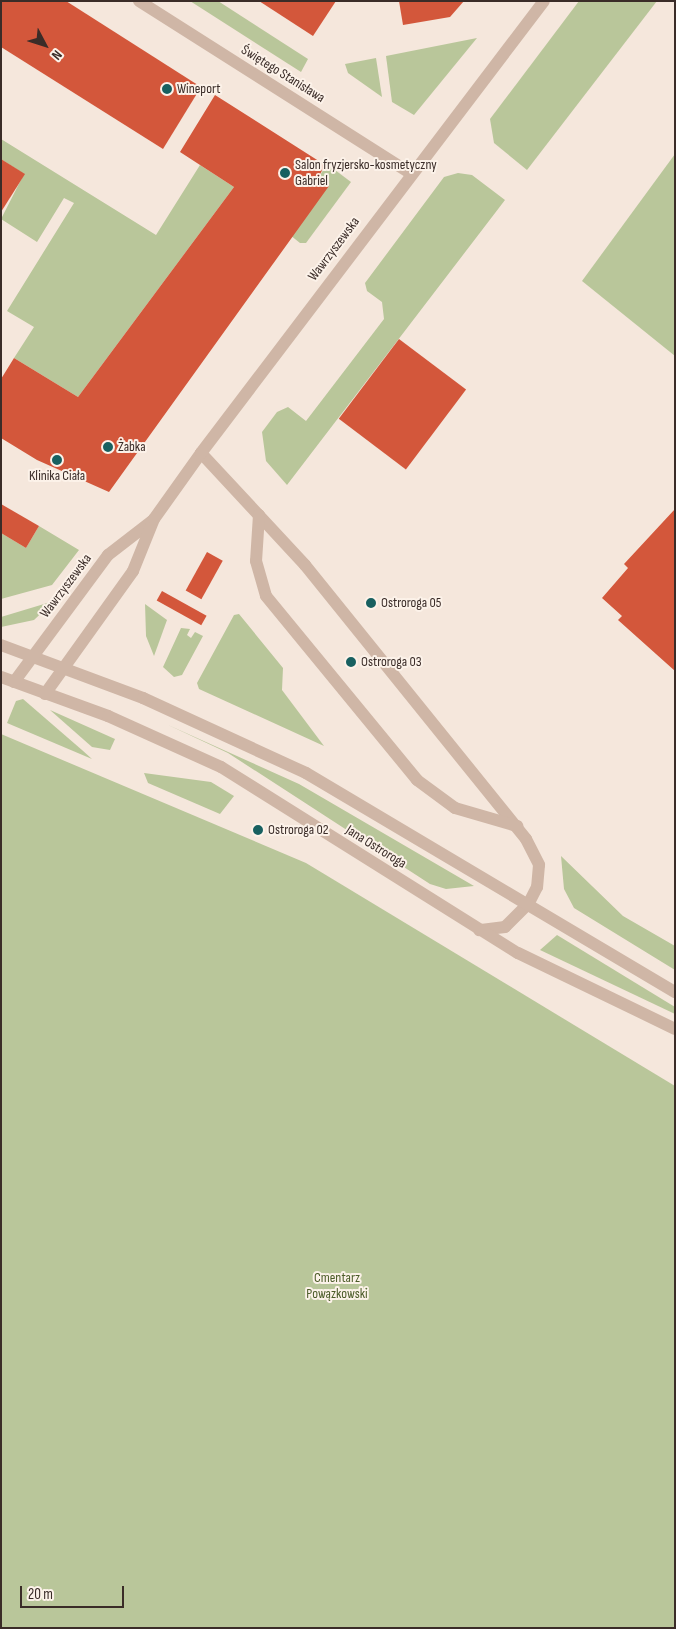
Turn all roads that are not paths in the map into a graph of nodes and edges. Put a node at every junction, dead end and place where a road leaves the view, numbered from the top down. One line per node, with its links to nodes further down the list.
1 (140, 1): 3 (street, Świętego Stanisława)
2 (544, 1): 3 (street, Wawrzyszewska)
3 (410, 173): 4 (street, Wawrzyszewska)
4 (201, 453): 5 (street); 6 (street, Wawrzyszewska)
5 (259, 515): 13 (street); 13 (street)
6 (154, 519): 8 (street, Wawrzyszewska); 9 (street, Wawrzyszewska)
7 (1, 645): 8 (street, Jana Ostroroga)
8 (31, 657): 9 (street, Jana Ostroroga); 11 (street, Wawrzyszewska)
9 (63, 669): 12 (street, Wawrzyszewska); 14 (street, Jana Ostroroga)
10 (1, 677): 11 (street, Jana Ostroroga)
11 (14, 682): 12 (street, Jana Ostroroga)
12 (45, 694): 15 (street, Jana Ostroroga)
13 (517, 826): 14 (street)
14 (529, 903): 15 (street); 16 (street, Jana Ostroroga)
15 (478, 930): 17 (street, Jana Ostroroga)
16 (675, 992)
17 (675, 1030)

